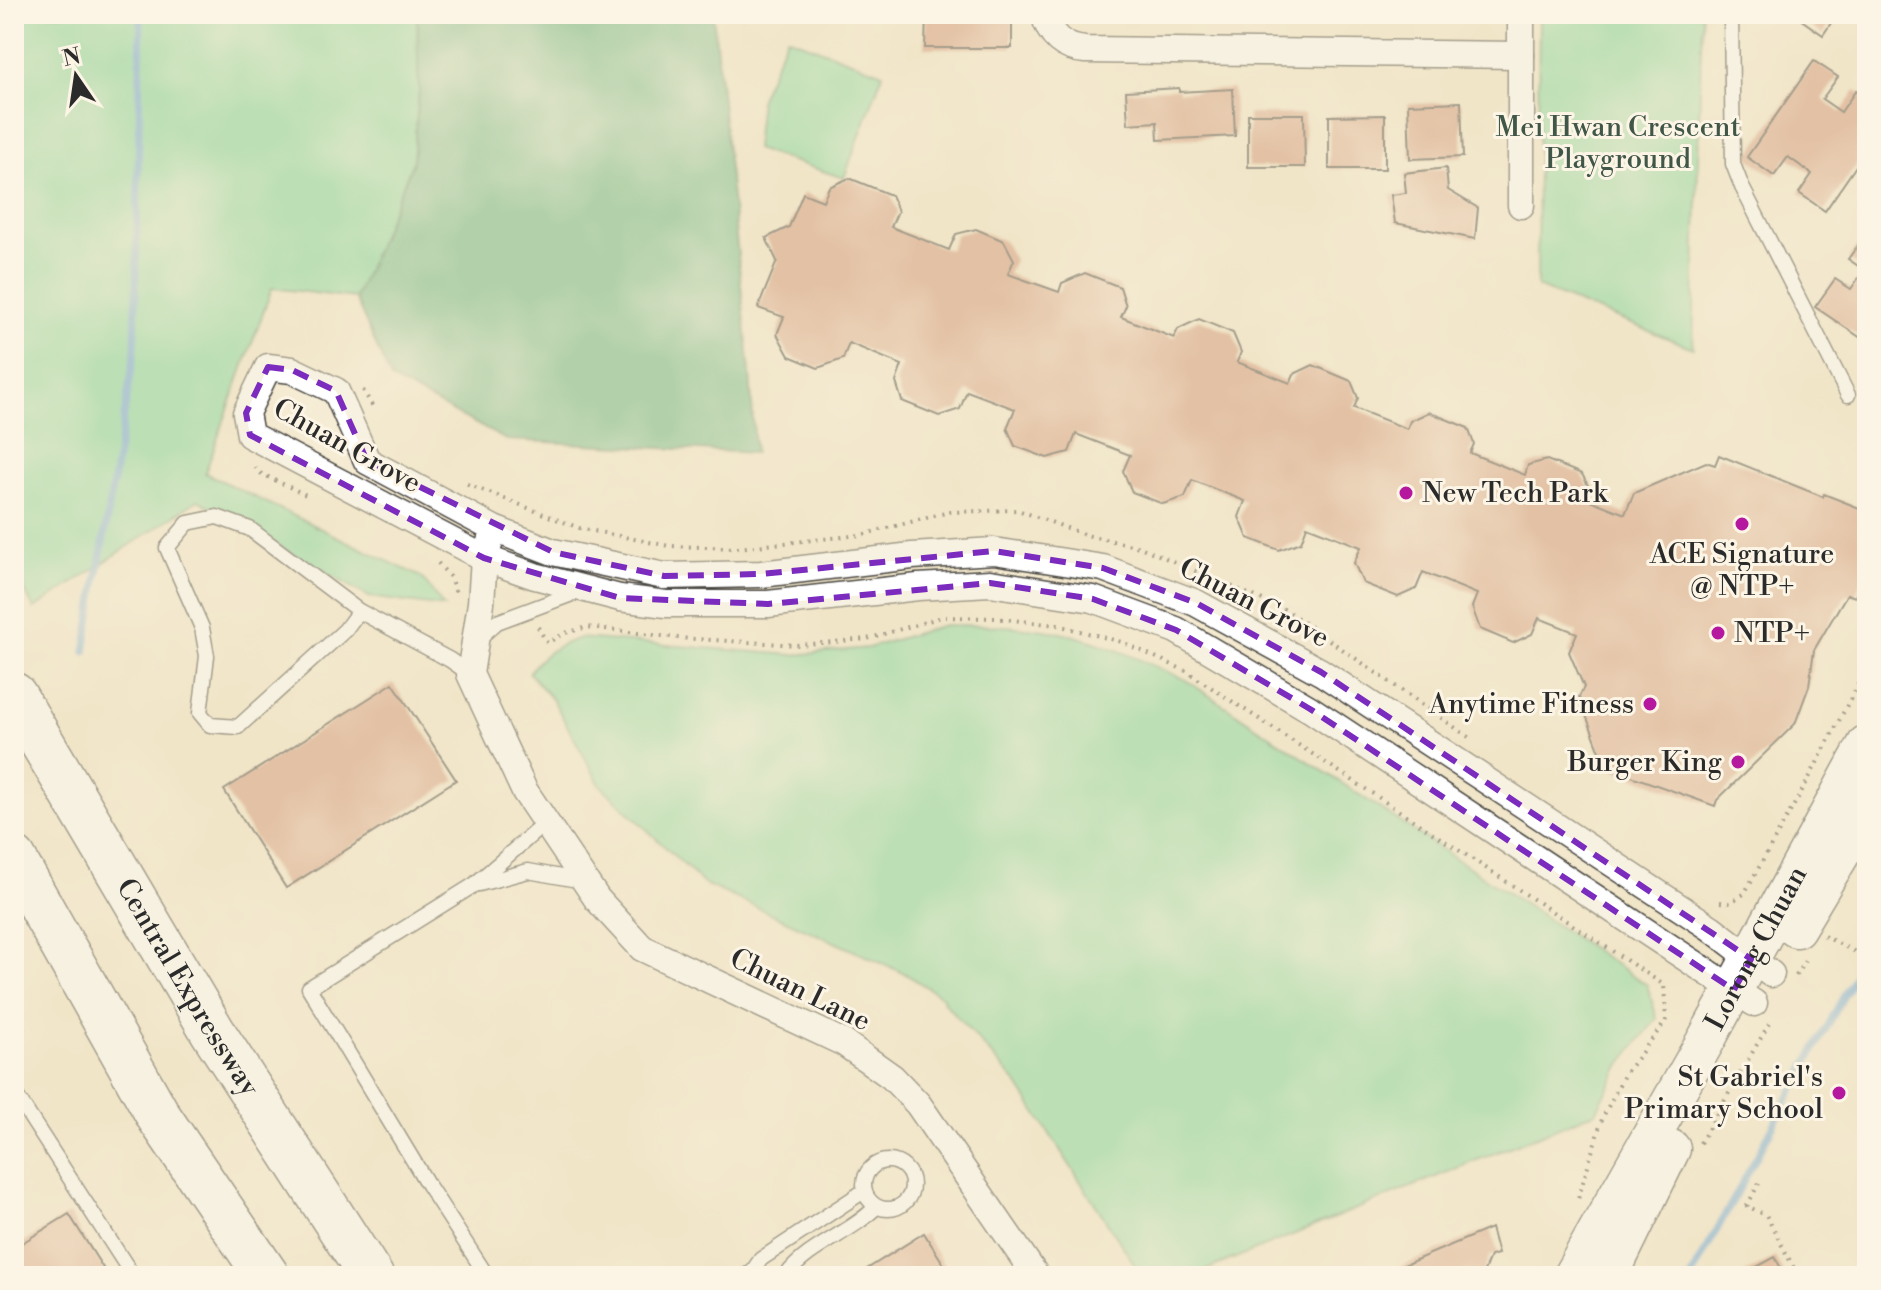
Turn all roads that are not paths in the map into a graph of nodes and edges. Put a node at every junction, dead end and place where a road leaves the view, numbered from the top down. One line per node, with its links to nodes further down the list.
1 (1044, 14): 4 (street)
2 (1521, 14): 4 (street)
3 (1731, 14): 6 (lane)
4 (1521, 55): 5 (street)
5 (1521, 205)
6 (1848, 395)
7 (494, 529): 8 (street); 8 (street, Chuan Grove); 21 (street, Chuan Grove)
8 (484, 558): 9 (street, Chuan Grove); 11 (street)
9 (588, 589): 11 (lane); 21 (street, Chuan Grove)
10 (359, 611): 10 (lane); 12 (lane)
11 (474, 642): 12 (street)
12 (470, 674): 17 (street, Chuan Lane)
13 (14, 677): 14 (highway, Central Expressway)
14 (24, 712): 28 (highway, Central Expressway)
15 (1867, 744): 21 (main road, Lorong Chuan)
16 (1867, 810): 21 (main road, Lorong Chuan)
17 (545, 823): 19 (street, Chuan Lane); 20 (lane)
18 (14, 859): 27 (highway)
19 (585, 881): 20 (lane); 32 (street, Chuan Lane)
20 (474, 885): 29 (lane)
21 (1752, 982): 25 (main road, Lorong Chuan)
22 (14, 1092): 26 (lane)
23 (864, 1191): 24 (lane); 24 (lane); 30 (lane)
24 (876, 1207): 31 (lane)
25 (1596, 1266)
26 (133, 1276)
27 (267, 1276)
28 (371, 1276)
29 (487, 1276)
30 (745, 1276)
31 (786, 1276)
32 (1036, 1276)

